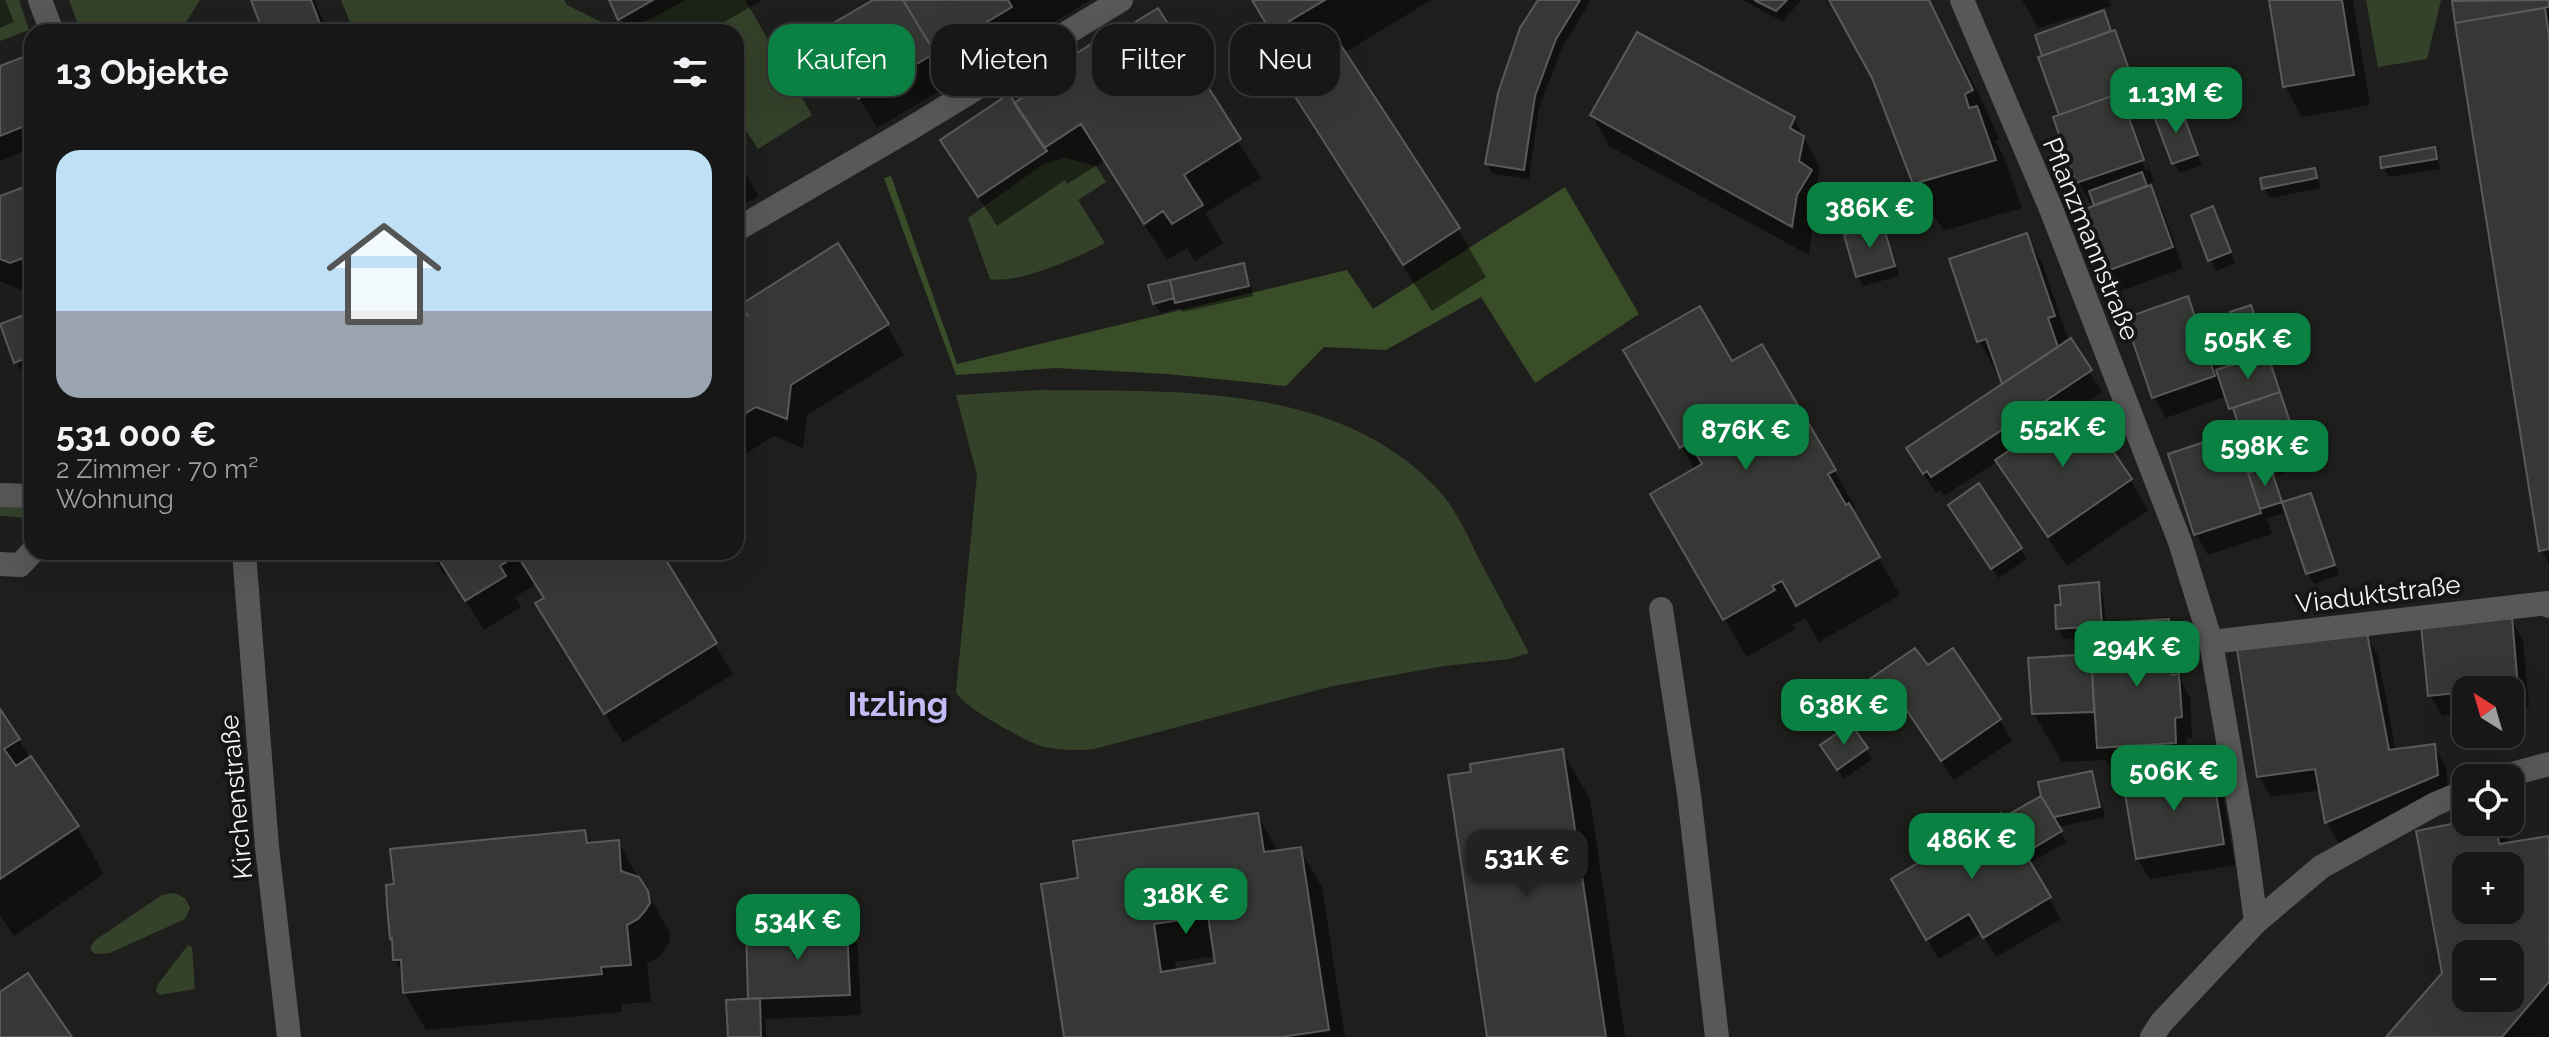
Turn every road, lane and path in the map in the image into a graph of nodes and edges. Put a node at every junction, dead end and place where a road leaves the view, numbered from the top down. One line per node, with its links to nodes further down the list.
1 (40, 0): 4 (street)
2 (1121, 0): 5 (street)
3 (1962, 0): 13 (street, Pflanzmannstraße)
4 (49, 24)
5 (744, 225)
6 (0, 495): 7 (street)
7 (24, 496)
8 (25, 560): 10 (street)
9 (245, 560): 18 (street, Kirchenstraße)
10 (0, 564)
11 (2549, 606): 13 (street, Viaduktstraße)
12 (1661, 609): 19 (street)
13 (2211, 642): 17 (street, Pflanzmannstraße)
14 (2549, 764): 15 (street)
15 (2524, 771)
16 (2452, 797): 17 (street)
17 (2256, 922): 20 (street)
18 (289, 1037)
19 (1717, 1037)
20 (2152, 1037)

